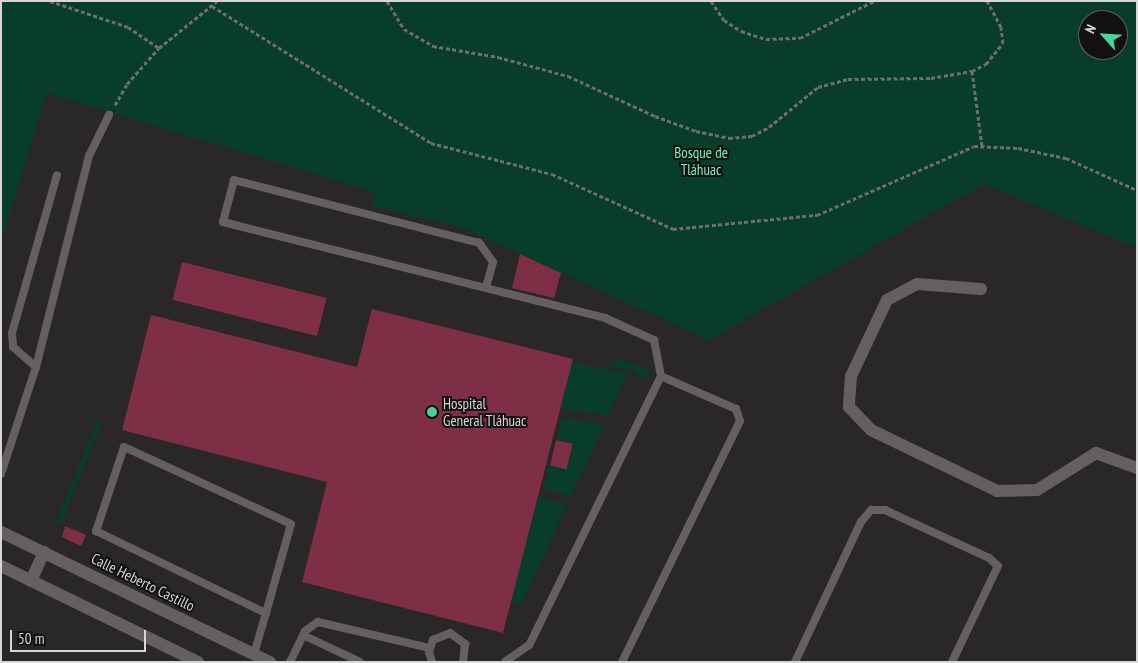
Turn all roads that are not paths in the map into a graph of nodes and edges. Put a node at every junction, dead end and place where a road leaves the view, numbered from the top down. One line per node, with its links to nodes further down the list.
1 (109, 116): 5 (lane)
2 (58, 175): 5 (lane)
3 (486, 287): 3 (lane); 6 (lane)
4 (981, 289): 7 (main road)
5 (36, 367): 8 (lane)
6 (661, 376): 17 (lane); 25 (lane)
7 (1137, 468)
8 (1, 474)
9 (1, 532): 10 (main road, Calle Heberto Castillo)
10 (44, 552): 12 (main road); 16 (main road, Calle Heberto Castillo)
11 (1, 566): 12 (main road)
12 (31, 581): 18 (main road)
13 (266, 613): 13 (lane); 16 (lane)
14 (303, 634): 15 (lane); 20 (lane); 21 (lane)
15 (430, 648): 22 (lane); 23 (lane)
16 (254, 654): 19 (main road, Calle Heberto Castillo)
17 (508, 660): 24 (lane)
18 (198, 662)
19 (270, 662)
20 (290, 662)
21 (360, 662)
22 (432, 662)
23 (463, 662)
24 (520, 662)
25 (622, 662)
26 (794, 662): 27 (lane)
27 (952, 662)

